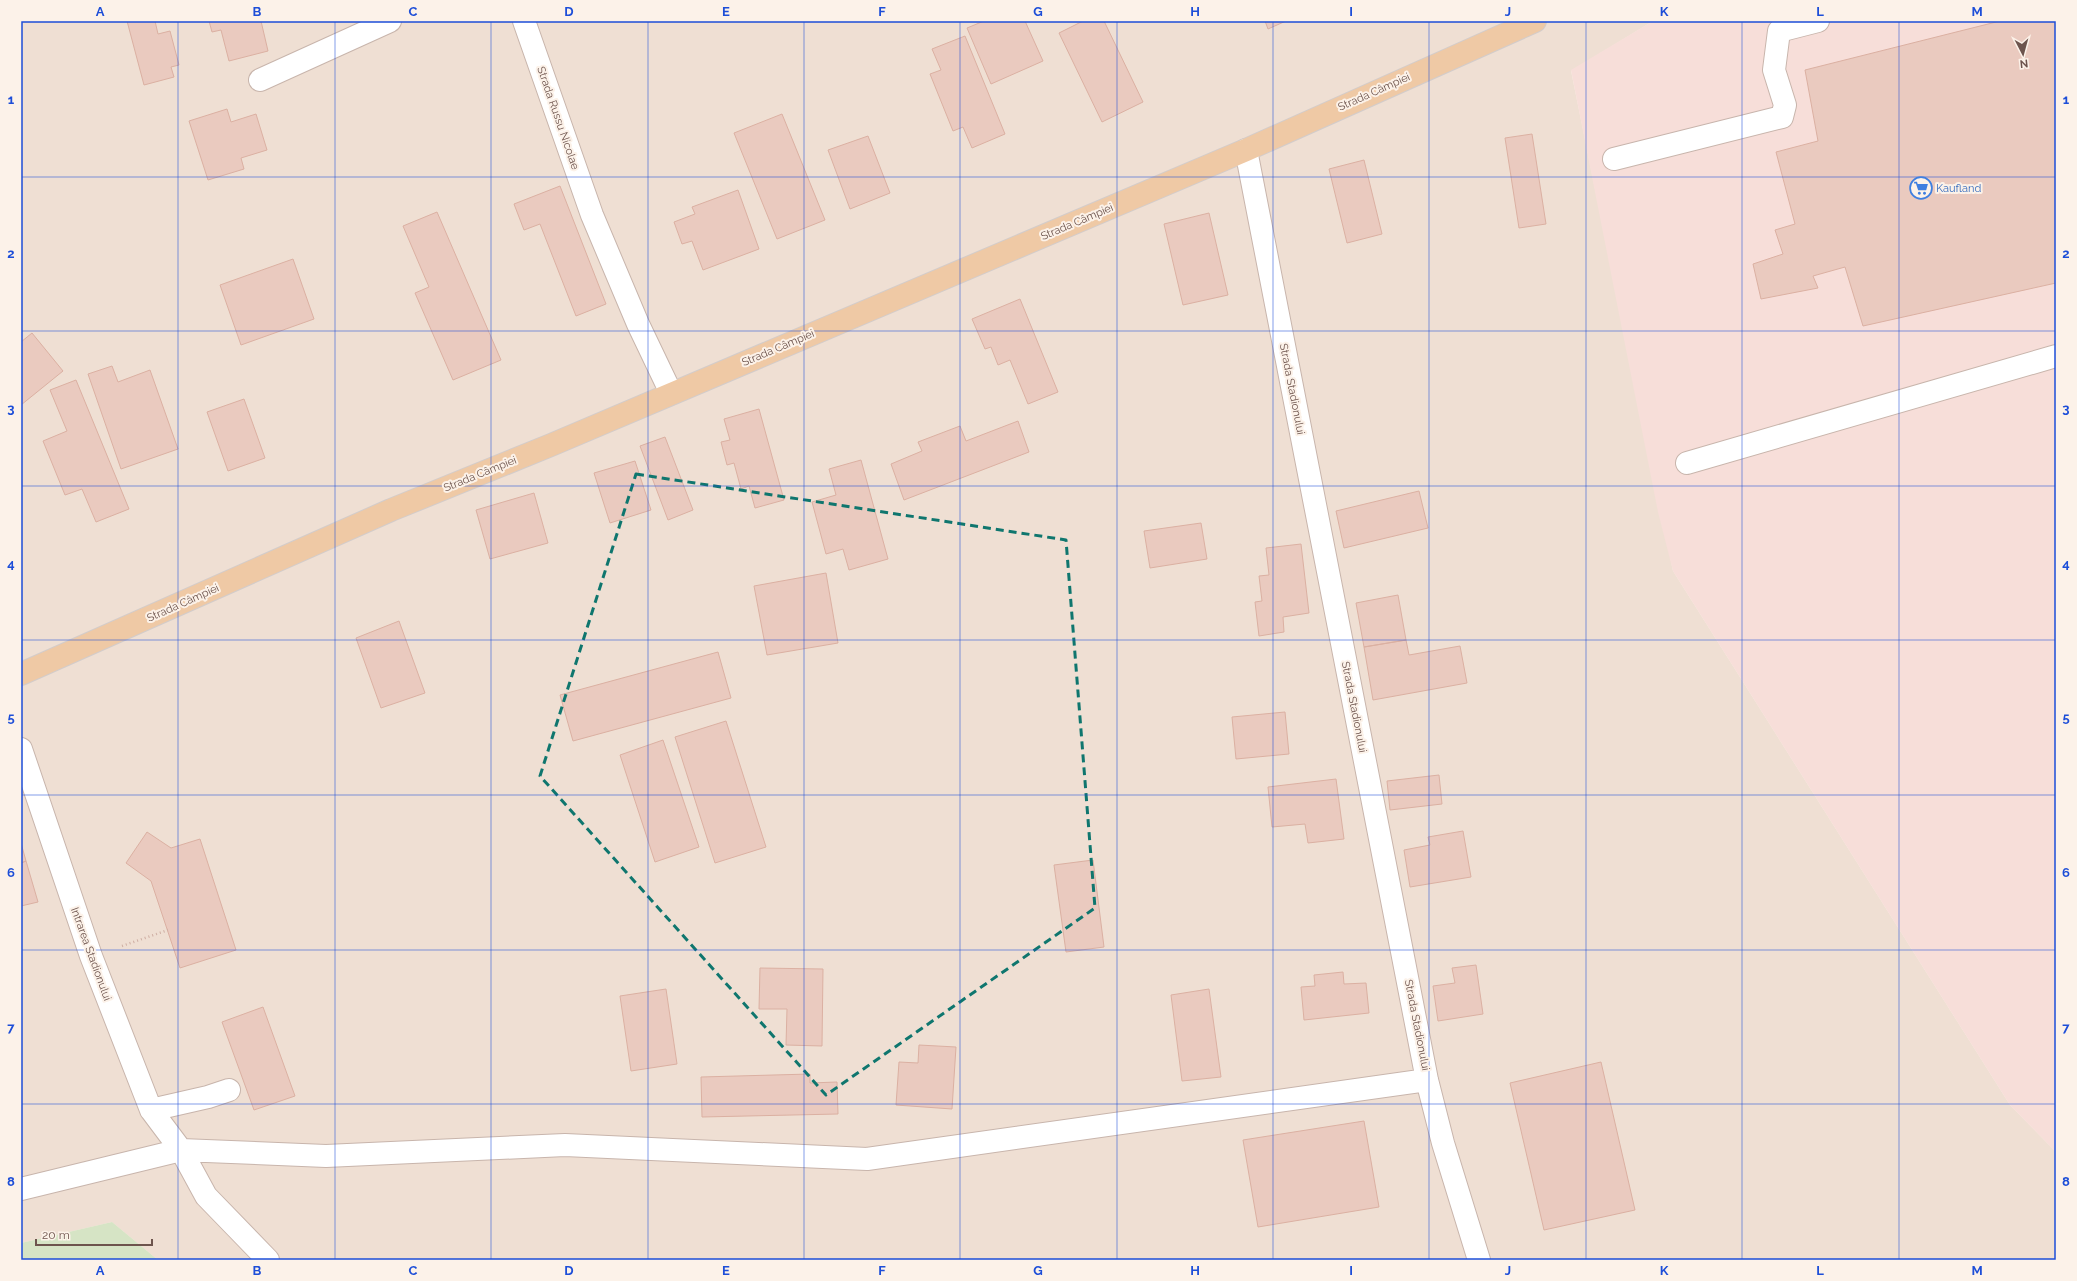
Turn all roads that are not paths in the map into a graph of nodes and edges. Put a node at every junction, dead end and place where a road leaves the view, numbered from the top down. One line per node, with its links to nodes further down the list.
1 (390, 21): 6 (street)
2 (524, 21): 10 (street, Strada Russu Nicolae)
3 (1535, 21): 7 (main road, Strada Câmpiei)
4 (1818, 21): 5 (street)
5 (1787, 26): 8 (street)
6 (260, 80)
7 (1246, 150): 10 (main road, Strada Câmpiei); 14 (street, Strada Stadionului)
8 (1614, 159)
9 (2056, 356): 11 (street)
10 (671, 393): 12 (main road, Strada Câmpiei)
11 (1687, 463)
12 (21, 674)
13 (21, 749): 16 (street, Intrarea Stadionului)
14 (1427, 1080): 17 (street); 20 (street, Strada Stadionului)
15 (229, 1090): 16 (street)
16 (150, 1110): 17 (street, Intrarea Stadionului)
17 (181, 1150): 18 (street); 19 (street, Intrarea Stadionului)
18 (21, 1189)
19 (268, 1260)
20 (1479, 1260)

